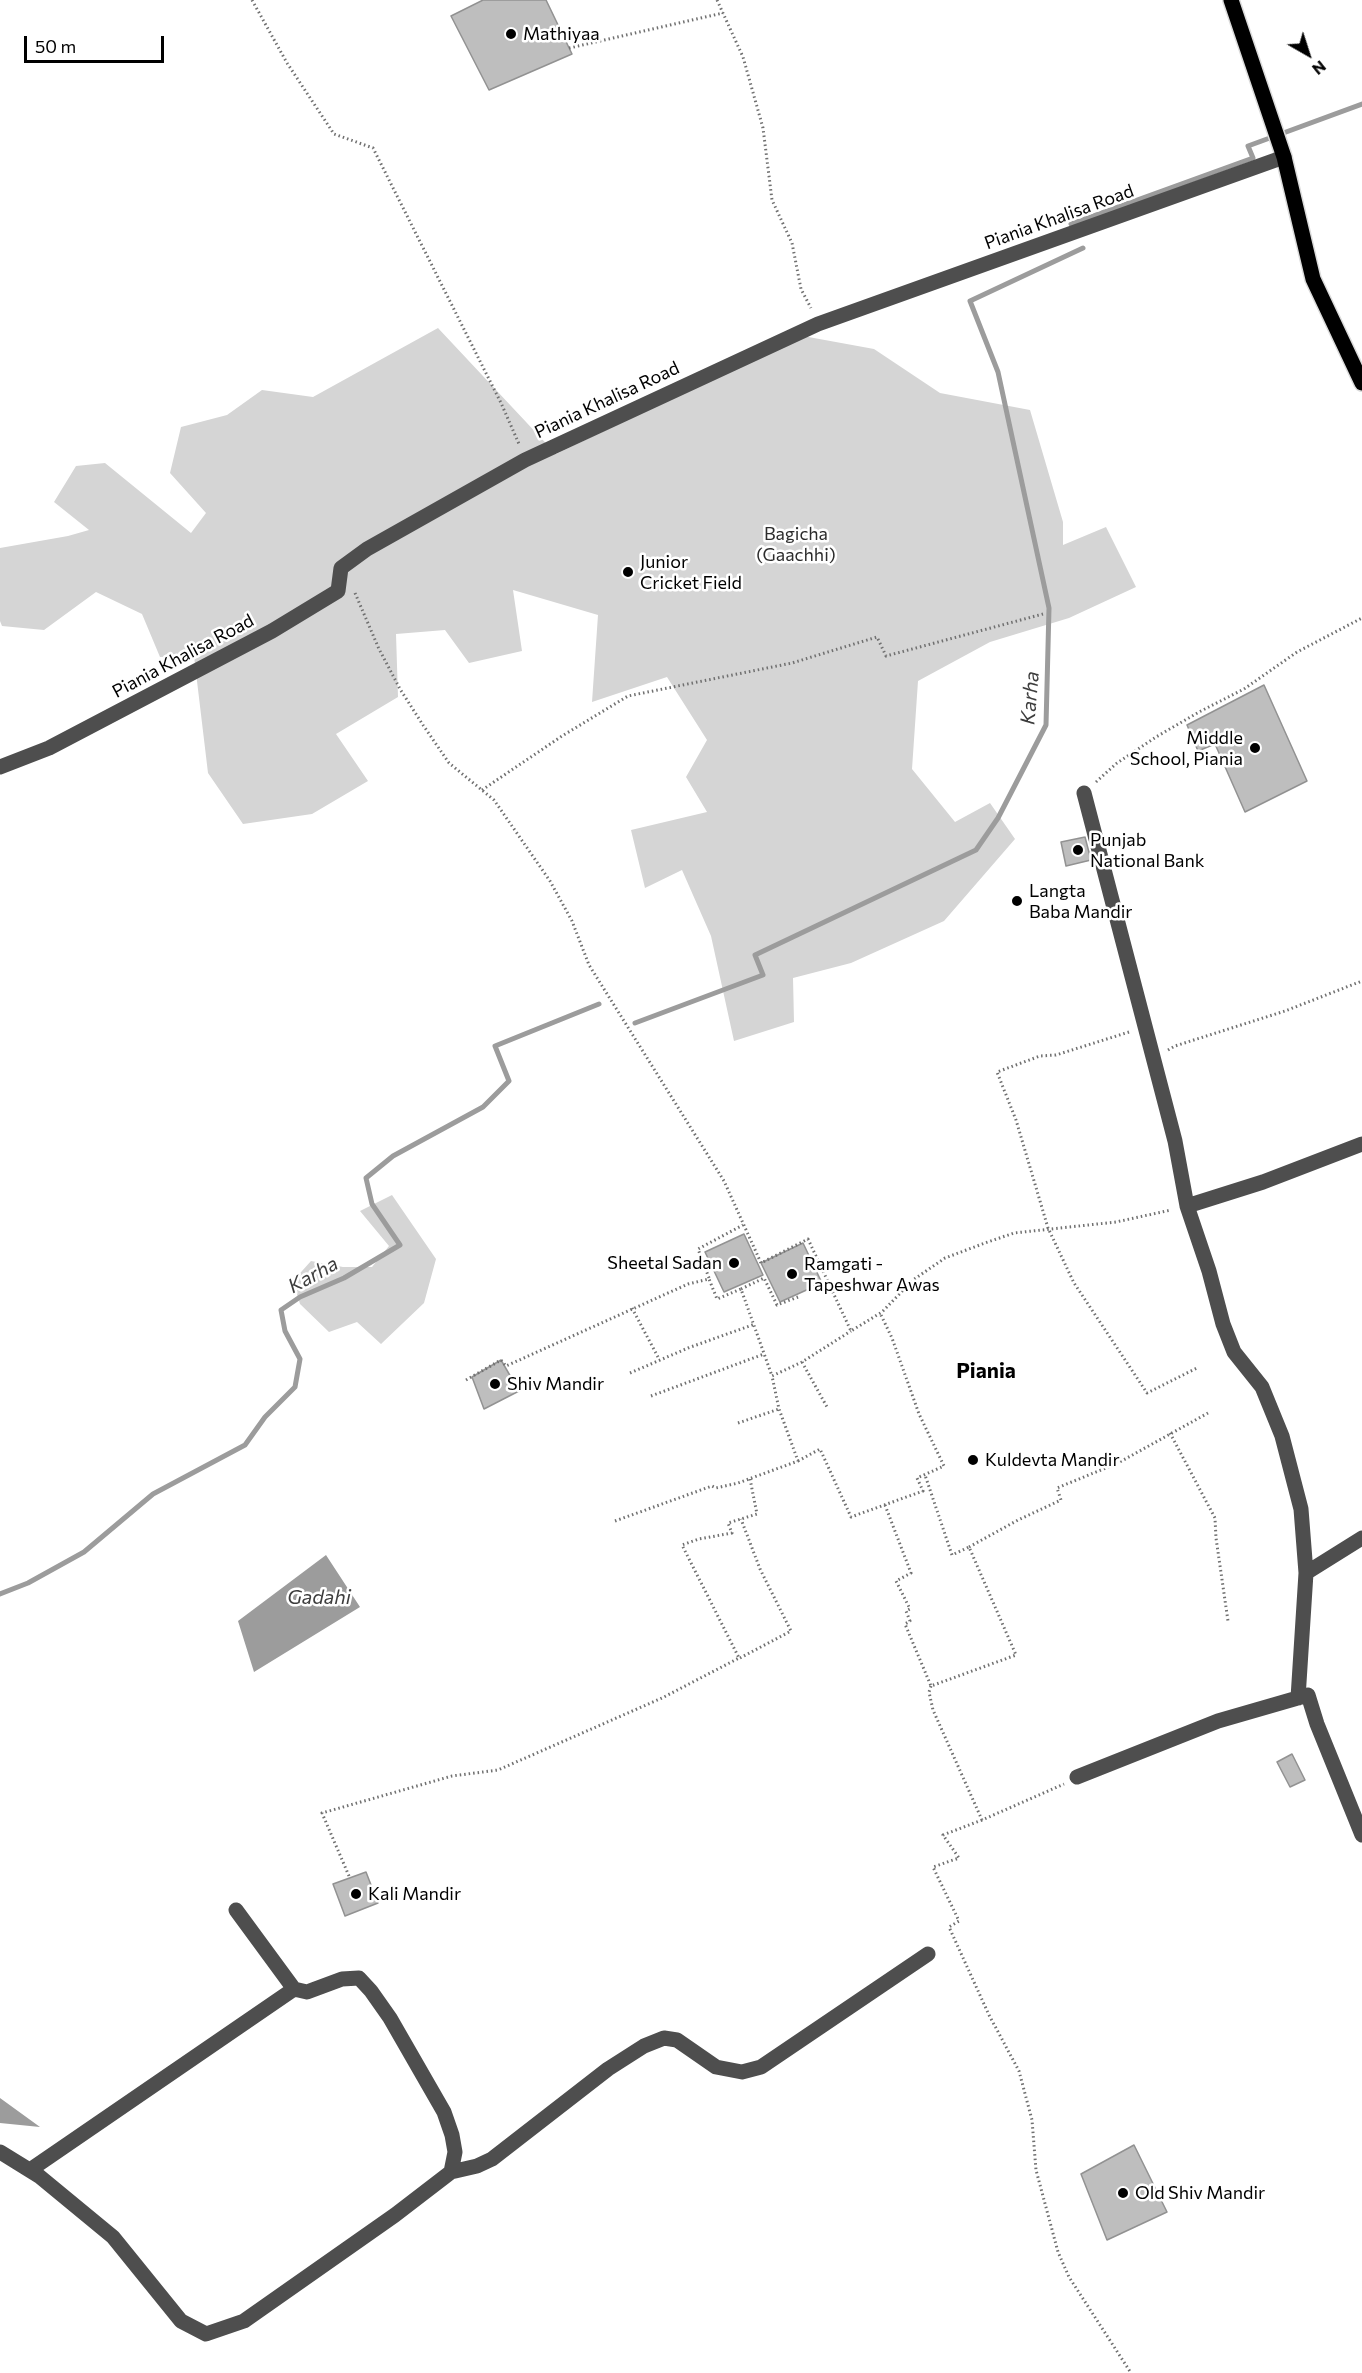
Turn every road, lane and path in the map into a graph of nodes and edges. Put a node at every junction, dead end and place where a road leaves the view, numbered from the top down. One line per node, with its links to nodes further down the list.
1 (252, 0): 9 (path)
2 (717, 0): 4 (path)
3 (1231, 0): 6 (main road)
4 (723, 13): 5 (path); 7 (path)
5 (569, 48)
6 (1284, 157): 7 (street, Piania Khalisa Road); 8 (main road)
7 (818, 324): 9 (street, Piania Khalisa Road)
8 (1362, 383)
9 (525, 460): 10 (street, Piania Khalisa Road)
10 (341, 568): 13 (street, Piania Khalisa Road); 14 (path)
11 (1043, 614): 14 (path)
12 (1362, 618): 15 (path)
13 (0, 767)
14 (482, 790): 21 (path)
15 (1084, 793): 17 (street)
16 (1362, 981): 18 (path)
17 (1145, 1027): 18 (street); 22 (path)
18 (1154, 1059): 20 (street)
19 (1362, 1144): 20 (street)
20 (1187, 1206): 22 (path); 51 (street)
21 (743, 1225): 23 (path); 29 (path)
22 (1048, 1228): 27 (path); 33 (path)
23 (709, 1279): 24 (path); 26 (path)
24 (741, 1289): 25 (path); 28 (path)
25 (798, 1297)
26 (632, 1308): 31 (path); 36 (path)
27 (880, 1313): 29 (path); 44 (path)
28 (755, 1324): 30 (path); 31 (path)
29 (851, 1331): 32 (path)
30 (764, 1354): 35 (path); 37 (path)
31 (659, 1359): 34 (path)
32 (802, 1362): 35 (path); 38 (path)
33 (1197, 1368)
34 (630, 1373)
35 (772, 1376): 39 (path)
36 (466, 1380)
37 (651, 1396)
38 (827, 1407)
39 (779, 1409): 41 (path); 43 (path)
40 (1208, 1413): 42 (path)
41 (738, 1423)
42 (1170, 1433): 50 (path); 52 (path)
43 (798, 1461): 45 (path); 46 (path)
44 (925, 1474): 46 (path); 50 (path)
45 (750, 1479): 47 (path); 48 (path)
46 (885, 1505): 54 (path)
47 (741, 1519): 53 (path); 53 (path)
48 (615, 1521)
49 (1362, 1538): 51 (street)
50 (969, 1547): 54 (path)
51 (1306, 1573): 55 (street)
52 (1228, 1621)
53 (739, 1659): 59 (path)
54 (931, 1686): 57 (path)
55 (1298, 1698): 56 (street); 58 (street)
56 (1077, 1777): 57 (path)
57 (982, 1820): 66 (path)
58 (1362, 1835)
59 (350, 1876)
60 (236, 1910): 62 (street)
61 (928, 1954): 65 (street)
62 (294, 1989): 64 (street); 65 (street)
63 (0, 2152): 64 (street)
64 (30, 2170): 65 (street)
65 (451, 2172)
66 (1131, 2373)

